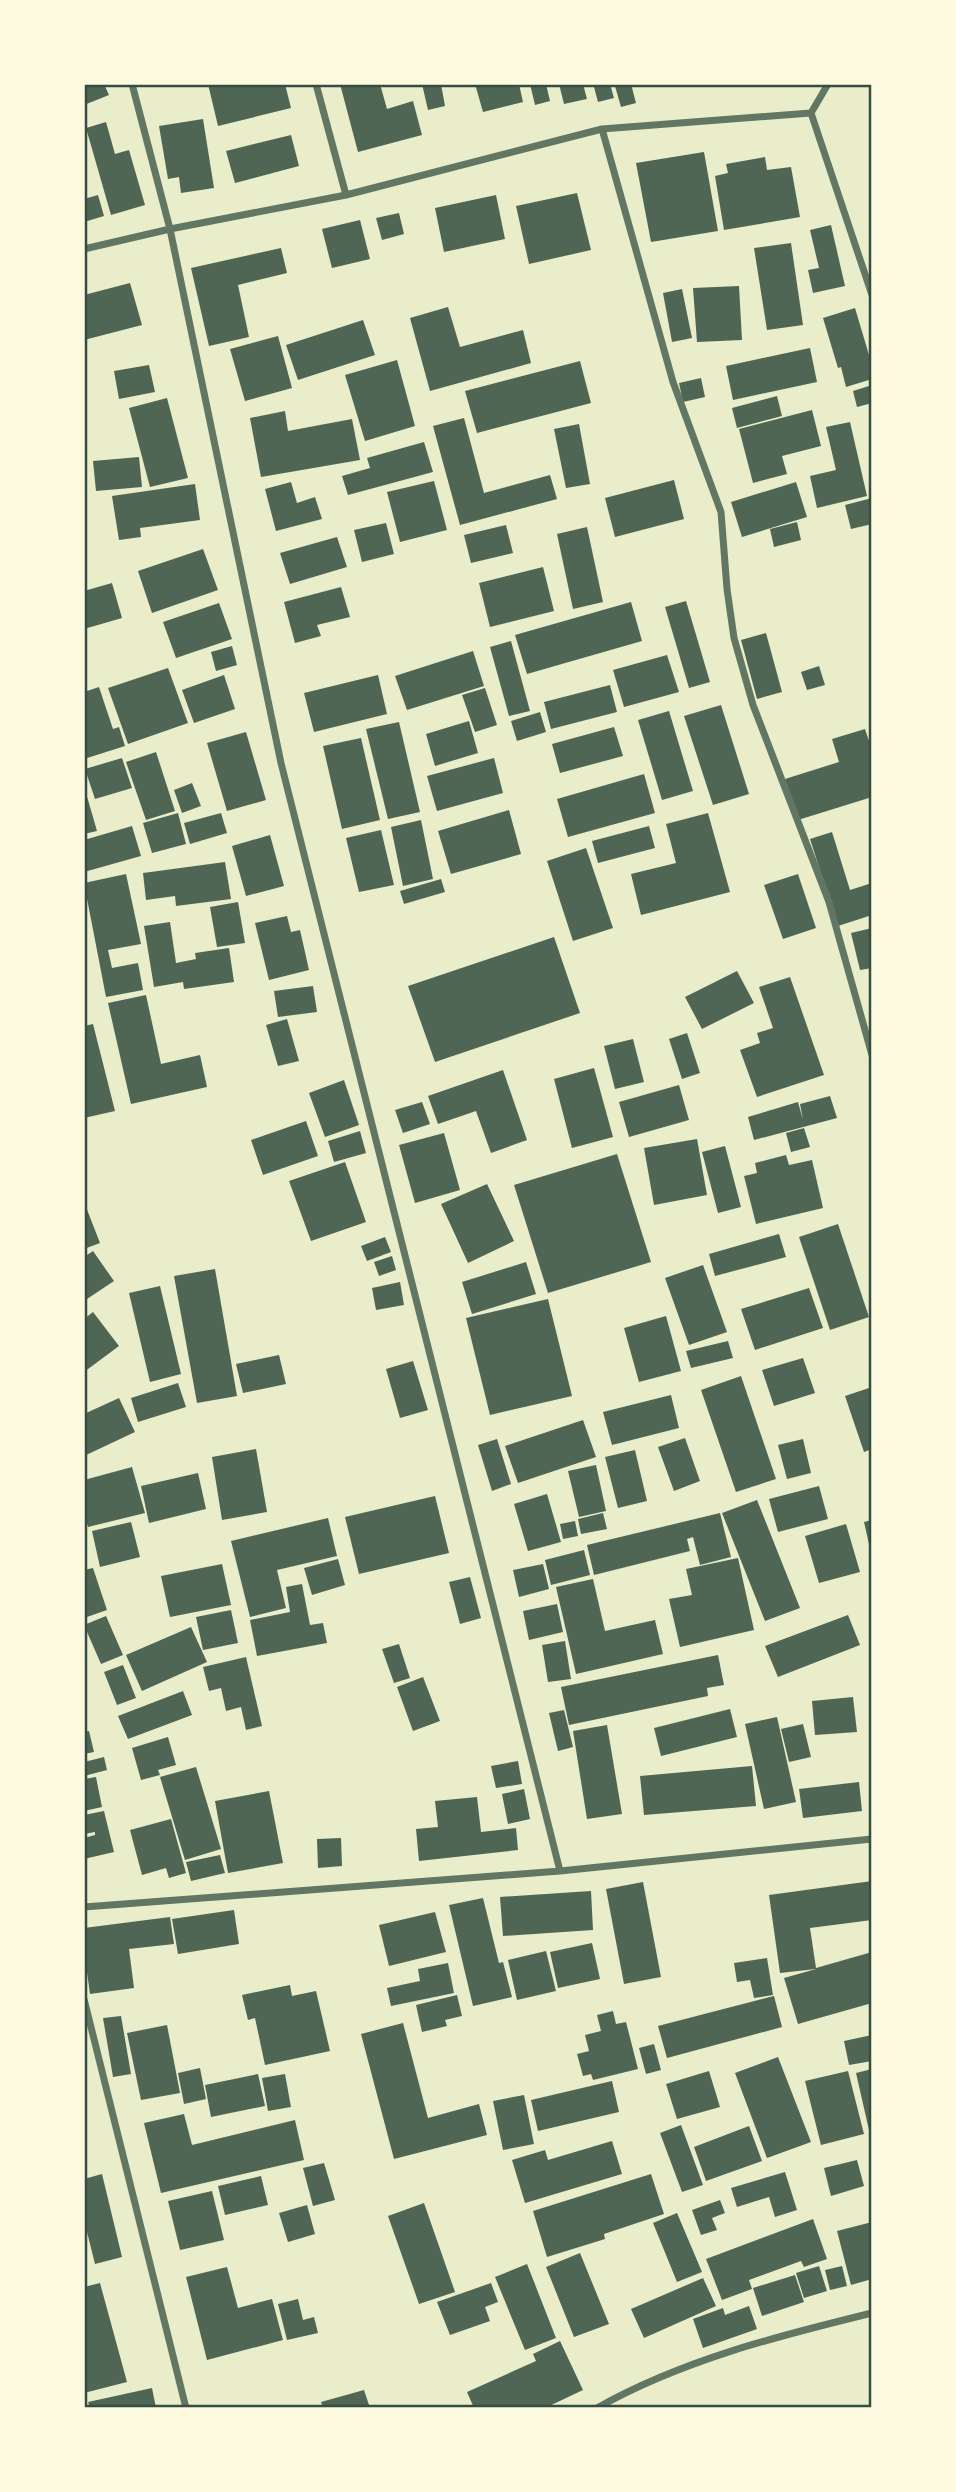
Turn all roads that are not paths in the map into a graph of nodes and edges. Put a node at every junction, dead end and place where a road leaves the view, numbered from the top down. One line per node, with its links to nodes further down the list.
1 (132, 84): 7 (street)
2 (316, 84): 6 (street)
3 (828, 84): 4 (street)
4 (811, 113): 5 (street); 9 (street)
5 (602, 129): 6 (street); 10 (street)
6 (346, 195): 7 (street)
7 (170, 229): 8 (street); 12 (street)
8 (84, 249)
9 (872, 295)
10 (872, 1055)
11 (872, 1839): 12 (street)
12 (560, 1871): 13 (street)
13 (84, 1907)
14 (84, 1998): 16 (street)
15 (872, 2313): 17 (street)
16 (186, 2408)
17 (597, 2408)

